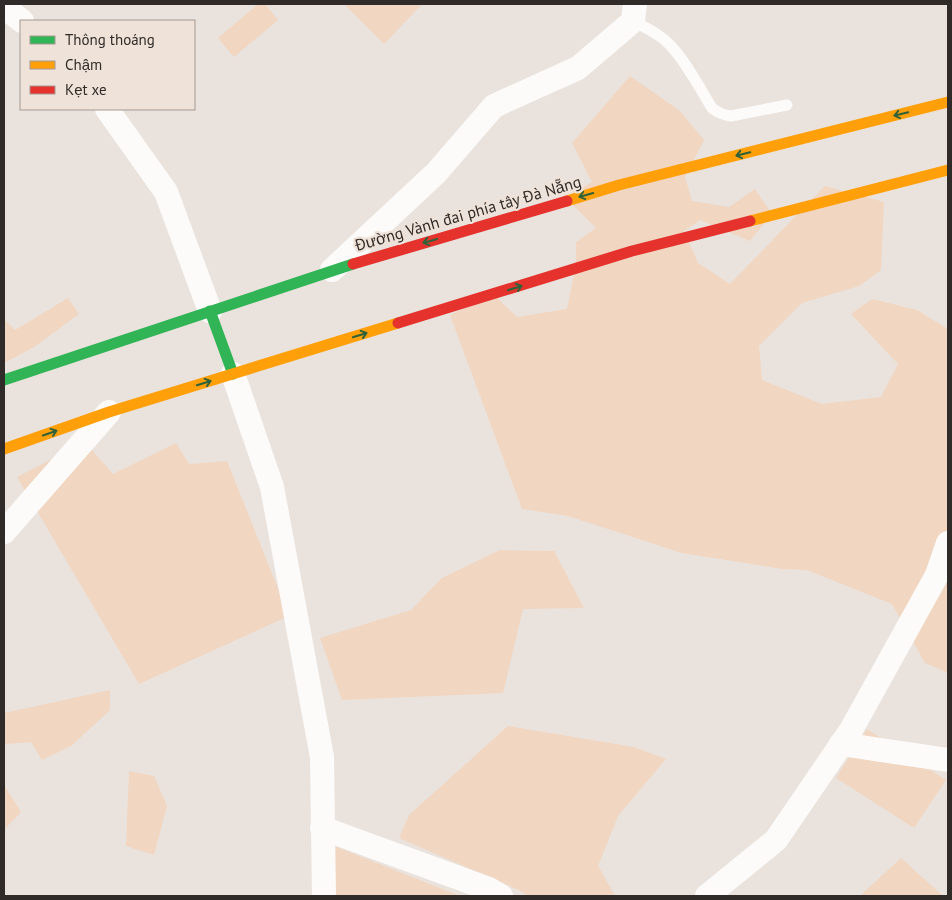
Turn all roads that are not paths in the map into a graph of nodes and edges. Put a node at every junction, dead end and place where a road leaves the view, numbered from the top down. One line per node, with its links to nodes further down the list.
1 (4, 5): 3 (street)
2 (634, 12): 5 (lane); 8 (street)
3 (21, 20)
4 (948, 102): 8 (main road, Đường Vành đai phía tây Đà Nẵng, one-way to 8)
5 (787, 104)
6 (108, 110): 9 (street)
7 (948, 170): 10 (main road, one-way to 7)
8 (332, 270): 9 (main road, Đường Vành đai phía tây Đà Nẵng)
9 (210, 311): 10 (main road); 11 (main road, Đường Vành đai phía tây Đà Nẵng)
10 (233, 374): 12 (main road, one-way to 10); 18 (street)
11 (4, 380)
12 (109, 412): 13 (main road, one-way to 12); 14 (street)
13 (4, 449)
14 (4, 532)
15 (948, 543): 16 (street)
16 (841, 744): 17 (street); 21 (street)
17 (948, 760)
18 (322, 828): 19 (street); 20 (street)
19 (324, 896)
20 (501, 896)
21 (707, 896)

